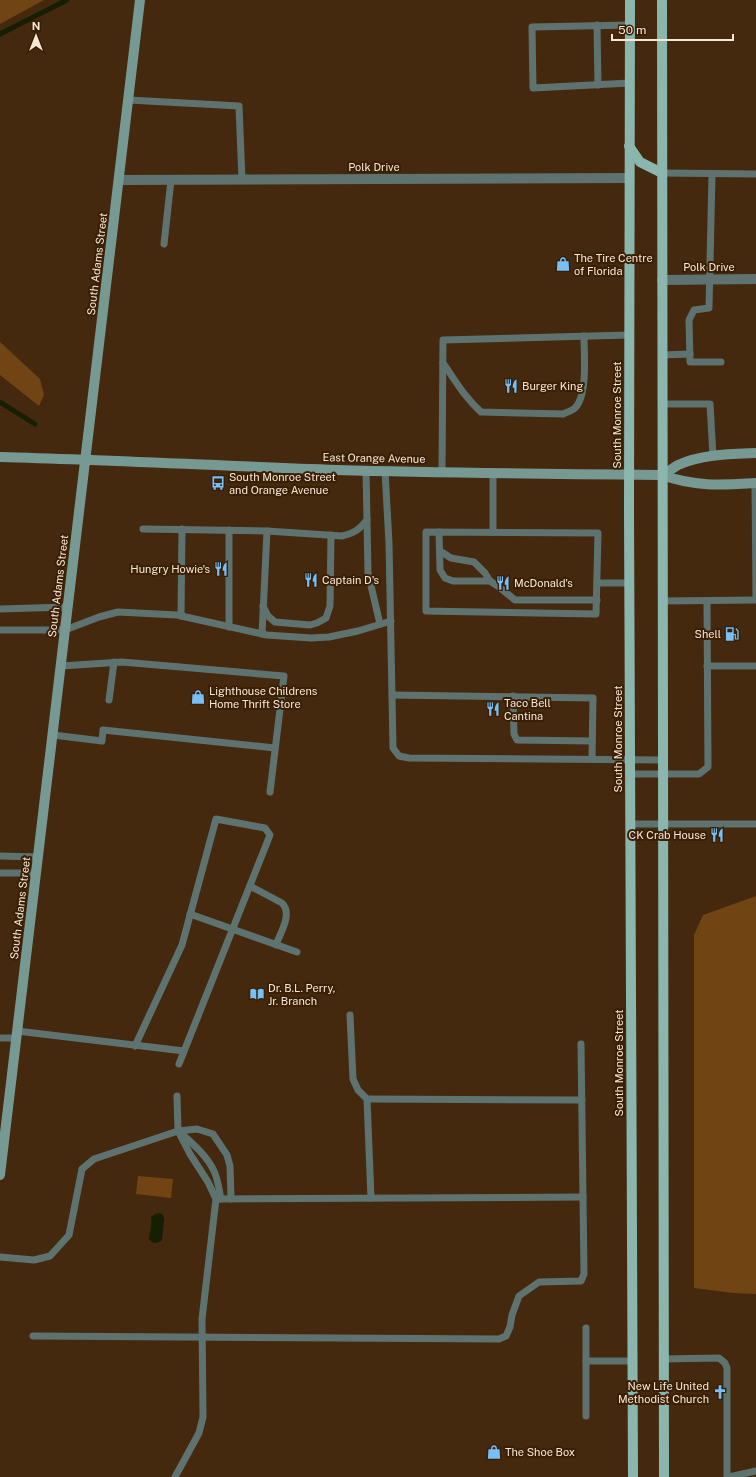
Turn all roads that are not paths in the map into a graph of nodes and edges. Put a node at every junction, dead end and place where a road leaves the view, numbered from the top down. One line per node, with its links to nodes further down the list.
1 (140, 0): 8 (main road, South Adams Street)
2 (630, 0): 5 (main road, South Monroe Street)
3 (662, 0): 10 (main road)
4 (597, 25): 5 (lane); 7 (lane); 7 (lane)
5 (630, 25): 6 (main road, South Monroe Street)
6 (630, 83): 7 (lane); 9 (main road, South Monroe Street)
7 (598, 85)
8 (128, 100): 14 (main road, South Adams Street); 16 (lane)
9 (630, 146): 10 (main road); 13 (main road, South Monroe Street)
10 (662, 172): 11 (lane); 19 (main road)
11 (712, 174): 12 (lane); 20 (lane)
12 (756, 174)
13 (630, 178): 16 (street, Polk Drive); 21 (main road, South Monroe Street)
14 (119, 180): 15 (street, Polk Drive); 31 (main road, South Adams Street)
15 (171, 180): 16 (street, Polk Drive); 17 (lane)
16 (242, 180)
17 (164, 244)
18 (756, 279): 20 (street, Polk Drive)
19 (662, 280): 20 (street, Polk Drive); 24 (main road)
20 (710, 280): 23 (lane)
21 (630, 335): 22 (lane); 36 (main road, South Monroe Street)
22 (584, 336): 26 (lane); 26 (lane)
23 (690, 354): 24 (lane); 25 (lane)
24 (662, 355): 27 (main road)
25 (721, 362)
26 (443, 363): 34 (lane)
27 (662, 404): 29 (lane); 37 (main road)
28 (756, 453): 29 (main road)
29 (713, 456): 37 (main road)
30 (0, 457): 31 (main road, East Orange Avenue)
31 (85, 459): 32 (main road, East Orange Avenue); 56 (main road, South Adams Street)
32 (366, 470): 33 (main road, East Orange Avenue); 39 (lane)
33 (385, 471): 34 (main road, East Orange Avenue); 59 (lane)
34 (442, 472): 35 (main road, East Orange Avenue)
35 (493, 473): 36 (main road, East Orange Avenue); 45 (lane)
36 (630, 475): 37 (main road, East Orange Avenue); 50 (main road, South Monroe Street)
37 (662, 475): 38 (main road, East Orange Avenue); 53 (main road)
38 (755, 483): 51 (lane)
39 (366, 520): 46 (lane); 60 (lane)
40 (144, 529): 41 (lane)
41 (182, 529): 42 (lane); 58 (lane)
42 (229, 530): 43 (lane); 61 (lane)
43 (268, 531): 46 (lane); 55 (lane)
44 (439, 532): 45 (lane); 47 (lane); 52 (lane)
45 (493, 532): 49 (lane)
46 (331, 535): 55 (lane)
47 (440, 551): 48 (lane); 48 (lane)
48 (490, 581): 52 (lane)
49 (597, 583): 50 (lane); 52 (lane)
50 (630, 584): 76 (main road, South Monroe Street)
51 (756, 599): 54 (lane)
52 (597, 600)
53 (662, 601): 54 (lane); 77 (main road)
54 (707, 601): 67 (lane)
55 (263, 606): 64 (lane)
56 (68, 607): 57 (lane); 63 (main road, South Adams Street)
57 (0, 609)
58 (182, 616): 61 (lane); 63 (lane)
59 (391, 621): 60 (lane); 69 (lane)
60 (380, 624): 64 (lane)
61 (229, 627): 64 (lane)
62 (0, 630): 63 (lane)
63 (65, 630): 66 (main road, South Adams Street)
64 (262, 634)
65 (114, 662): 66 (lane); 71 (lane); 74 (lane)
66 (61, 666): 72 (main road, South Adams Street)
67 (707, 666): 68 (lane); 79 (lane)
68 (756, 666)
69 (392, 695): 70 (lane); 75 (lane)
70 (513, 696): 73 (lane); 73 (lane)
71 (109, 700)
72 (53, 735): 74 (lane); 85 (main road, South Adams Street)
73 (592, 741): 75 (lane)
74 (275, 748): 80 (lane)
75 (592, 759): 76 (lane)
76 (630, 760): 77 (lane); 78 (main road, South Monroe Street)
77 (663, 760): 79 (main road)
78 (630, 774): 79 (lane); 81 (main road, South Monroe Street)
79 (663, 774): 82 (main road)
80 (270, 792)
81 (631, 824): 82 (lane); 116 (main road, South Monroe Street)
82 (663, 824): 83 (lane); 114 (main road)
83 (756, 824)
84 (0, 856): 85 (lane)
85 (38, 857): 86 (main road, South Adams Street)
86 (36, 873): 87 (lane); 94 (main road, South Adams Street)
87 (0, 874)
88 (250, 886): 89 (lane); 90 (lane); 91 (lane)
89 (190, 914): 90 (lane); 97 (lane)
90 (233, 929): 91 (lane); 98 (lane)
91 (276, 945): 92 (lane)
92 (297, 952)
93 (350, 1015): 101 (lane)
94 (17, 1035): 95 (lane); 97 (lane); 103 (main road, South Adams Street)
95 (0, 1038)
96 (581, 1044): 102 (lane)
97 (135, 1046): 98 (lane)
98 (184, 1051): 99 (lane)
99 (179, 1064)
100 (177, 1096): 104 (lane)
101 (367, 1099): 102 (lane); 108 (lane)
102 (582, 1100): 106 (lane)
103 (3, 1123): 105 (main road, South Adams Street)
104 (178, 1131): 107 (lane); 109 (lane); 109 (lane); 110 (lane)
105 (0, 1175)
106 (583, 1197): 108 (lane); 113 (lane)
107 (231, 1198): 108 (lane); 109 (lane)
108 (371, 1198)
109 (218, 1199): 113 (lane)
110 (0, 1257)
111 (586, 1328): 115 (lane)
112 (33, 1336): 113 (lane)
113 (201, 1337): 119 (lane)
114 (663, 1359): 121 (main road); 122 (lane)
115 (586, 1361): 116 (lane); 117 (lane)
116 (632, 1362): 120 (main road, South Monroe Street)
117 (586, 1416)
118 (756, 1471): 122 (lane)
119 (175, 1477)
120 (633, 1477)
121 (664, 1477)
122 (728, 1477)

